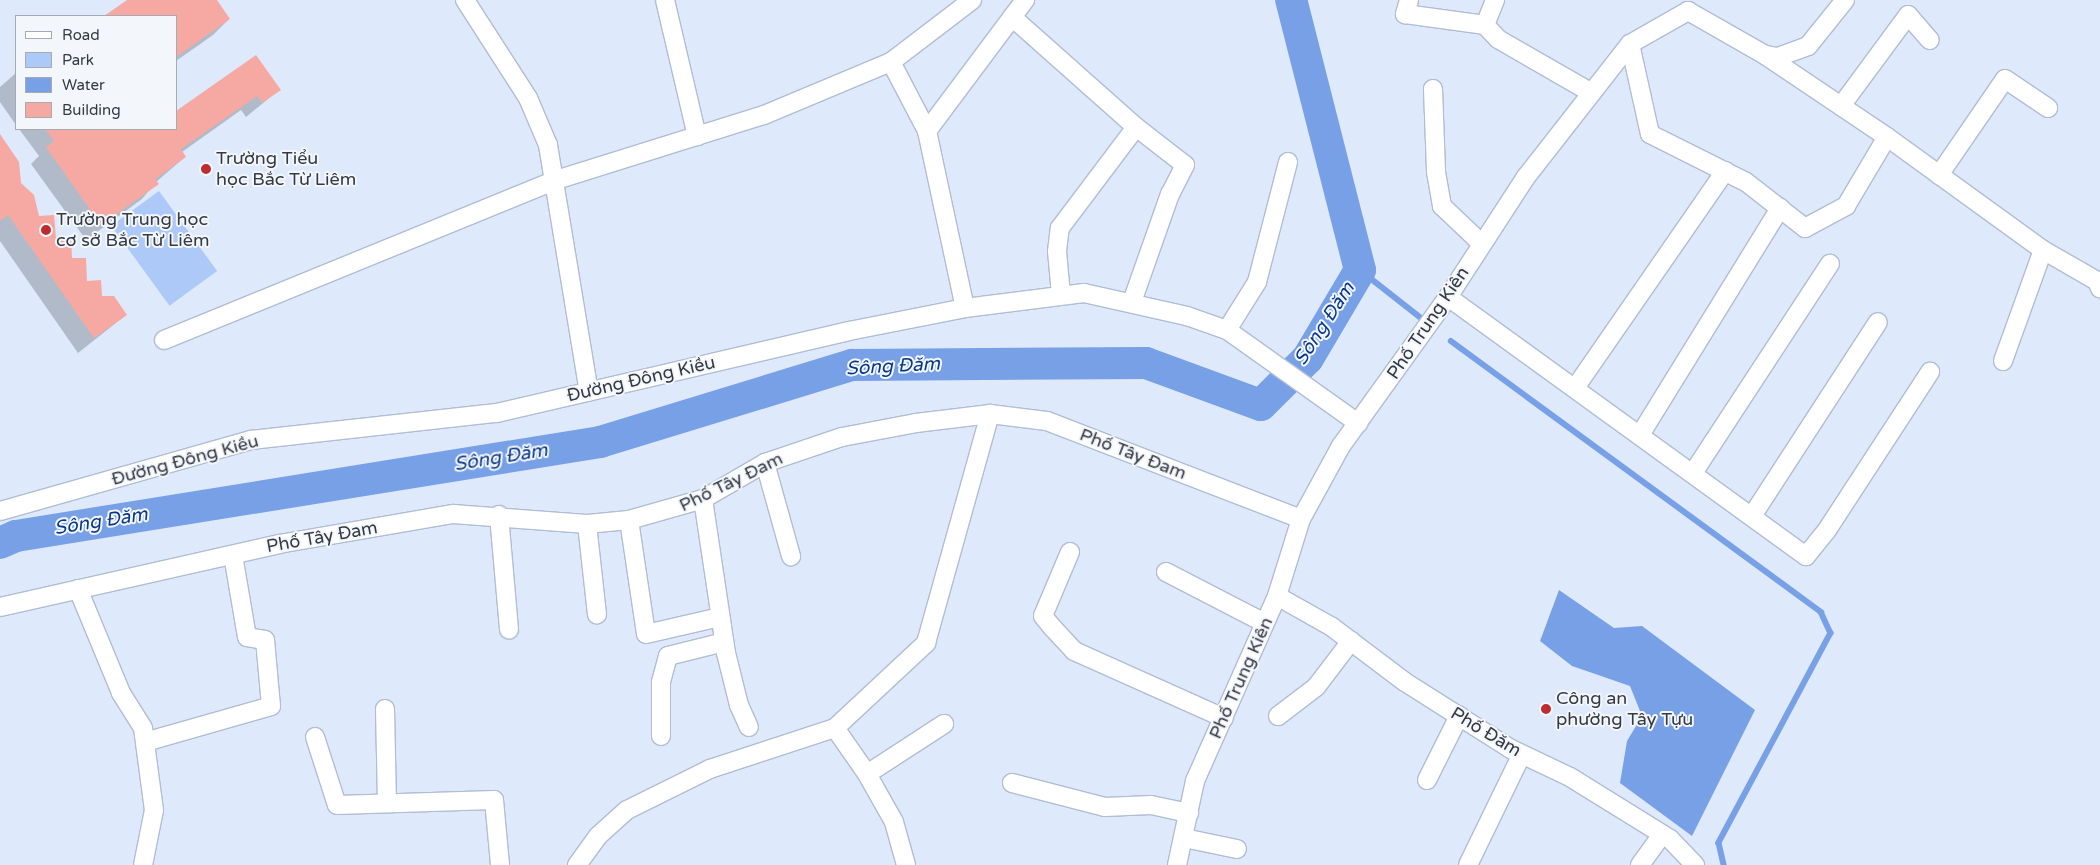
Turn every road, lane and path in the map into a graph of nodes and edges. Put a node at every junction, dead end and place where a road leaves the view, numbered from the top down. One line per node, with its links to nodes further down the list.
1 (465, 0): 26 (street)
2 (665, 0): 21 (street)
3 (972, 0): 14 (street)
4 (1025, 0): 9 (street)
5 (1409, 0): 10 (street)
6 (1495, 0): 10 (street)
7 (1845, 0): 13 (street)
8 (1689, 6): 12 (street, Phố Trung Kiên); 13 (street, Phố Trung Kiên)
9 (1012, 17): 19 (street); 20 (street)
10 (1485, 25): 16 (street)
11 (1930, 40): 17 (street)
12 (1630, 44): 16 (street, Phố Trung Kiên); 24 (street)
13 (1765, 55): 17 (street, Phố Trung Kiên)
14 (891, 62): 20 (street); 21 (street)
15 (1433, 89): 28 (street)
16 (1592, 93): 28 (street, Phố Trung Kiên)
17 (1841, 106): 22 (street, Phố Trung Kiên)
18 (2048, 108): 25 (street)
19 (1136, 127): 32 (street); 34 (street)
20 (927, 131): 35 (street)
21 (697, 136): 26 (street)
22 (1887, 137): 25 (street, Phố Trung Kiên); 27 (street)
23 (1288, 162): 37 (street)
24 (1725, 171): 27 (street); 41 (street)
25 (1939, 175): 29 (street, Phố Trung Kiên)
26 (553, 181): 38 (street); 42 (street)
27 (1780, 208): 45 (street)
28 (1481, 243): 33 (street, Phố Trung Kiên)
29 (2043, 250): 31 (street, Phố Trung Kiên); 39 (street)
30 (1830, 264): 47 (street)
31 (2099, 283)
32 (1061, 295): 34 (street, Đường Đông Kiều); 35 (street, Đường Đông Kiều)
33 (1446, 300): 41 (street); 44 (street, Phố Trung Kiên)
34 (1132, 302): 37 (street, Đường Đông Kiều)
35 (965, 308): 42 (street, Đường Đông Kiều)
36 (1878, 322): 51 (street)
37 (1227, 330): 44 (street, Đường Đông Kiều)
38 (164, 340)
39 (2003, 362)
40 (1930, 372): 51 (street)
41 (1575, 388): 45 (street)
42 (589, 392): 49 (street, Đường Đông Kiều)
43 (990, 414): 46 (street, Phố Tây Đam); 52 (street, Phố Tây Đam); 74 (street)
44 (1358, 423): 52 (street, Phố Trung Kiên)
45 (1640, 435): 47 (street)
46 (764, 462): 48 (street, Phố Tây Đam); 57 (street)
47 (1693, 473): 51 (street)
48 (703, 499): 53 (street, Phố Tây Đam); 63 (street)
49 (0, 511)
50 (499, 515): 54 (street, Phố Tây Đam); 56 (street, Phố Tây Đam); 65 (street)
51 (1752, 516)
52 (1301, 519): 60 (street, Phố Trung Kiên)
53 (629, 520): 54 (street, Phố Tây Đam); 63 (street)
54 (587, 524): 62 (street)
55 (1070, 552): 71 (street)
56 (233, 554): 59 (street, Phố Tây Đam); 77 (street)
57 (791, 556)
58 (1166, 572): 64 (street)
59 (78, 589): 61 (street, Phố Tây Đam); 77 (street)
60 (1277, 596): 64 (street, Phố Trung Kiên); 66 (street, Phố Đăm)
61 (0, 607)
62 (597, 614)
63 (720, 617): 67 (street)
64 (1265, 623): 71 (street, Phố Trung Kiên)
65 (509, 630)
66 (1351, 641): 69 (street); 70 (street, Phố Đăm)
67 (724, 642): 73 (street); 75 (street)
68 (385, 709): 82 (street)
69 (1278, 716)
70 (1459, 716): 78 (street, Phố Đăm); 80 (street)
71 (1224, 718): 83 (street, Phố Trung Kiên)
72 (944, 724): 79 (street)
73 (749, 727)
74 (835, 728): 79 (street); 89 (street)
75 (662, 736)
76 (315, 737): 82 (street)
77 (145, 742): 87 (street)
78 (1522, 754): 84 (street, Phố Đăm); 92 (street)
79 (867, 774): 90 (street)
80 (1427, 780)
81 (1012, 784): 83 (street)
82 (387, 803): 88 (street)
83 (1189, 813): 85 (street, Phố Trung Kiên)
84 (1662, 835): 93 (street); 94 (street, Phố Đăm)
85 (1184, 838): 86 (street); 91 (street, Phố Trung Kiên)
86 (1237, 849)
87 (143, 865)
88 (500, 865)
89 (577, 865)
90 (906, 865)
91 (1177, 865)
92 (1468, 865)
93 (1640, 865)
94 (1695, 865)

